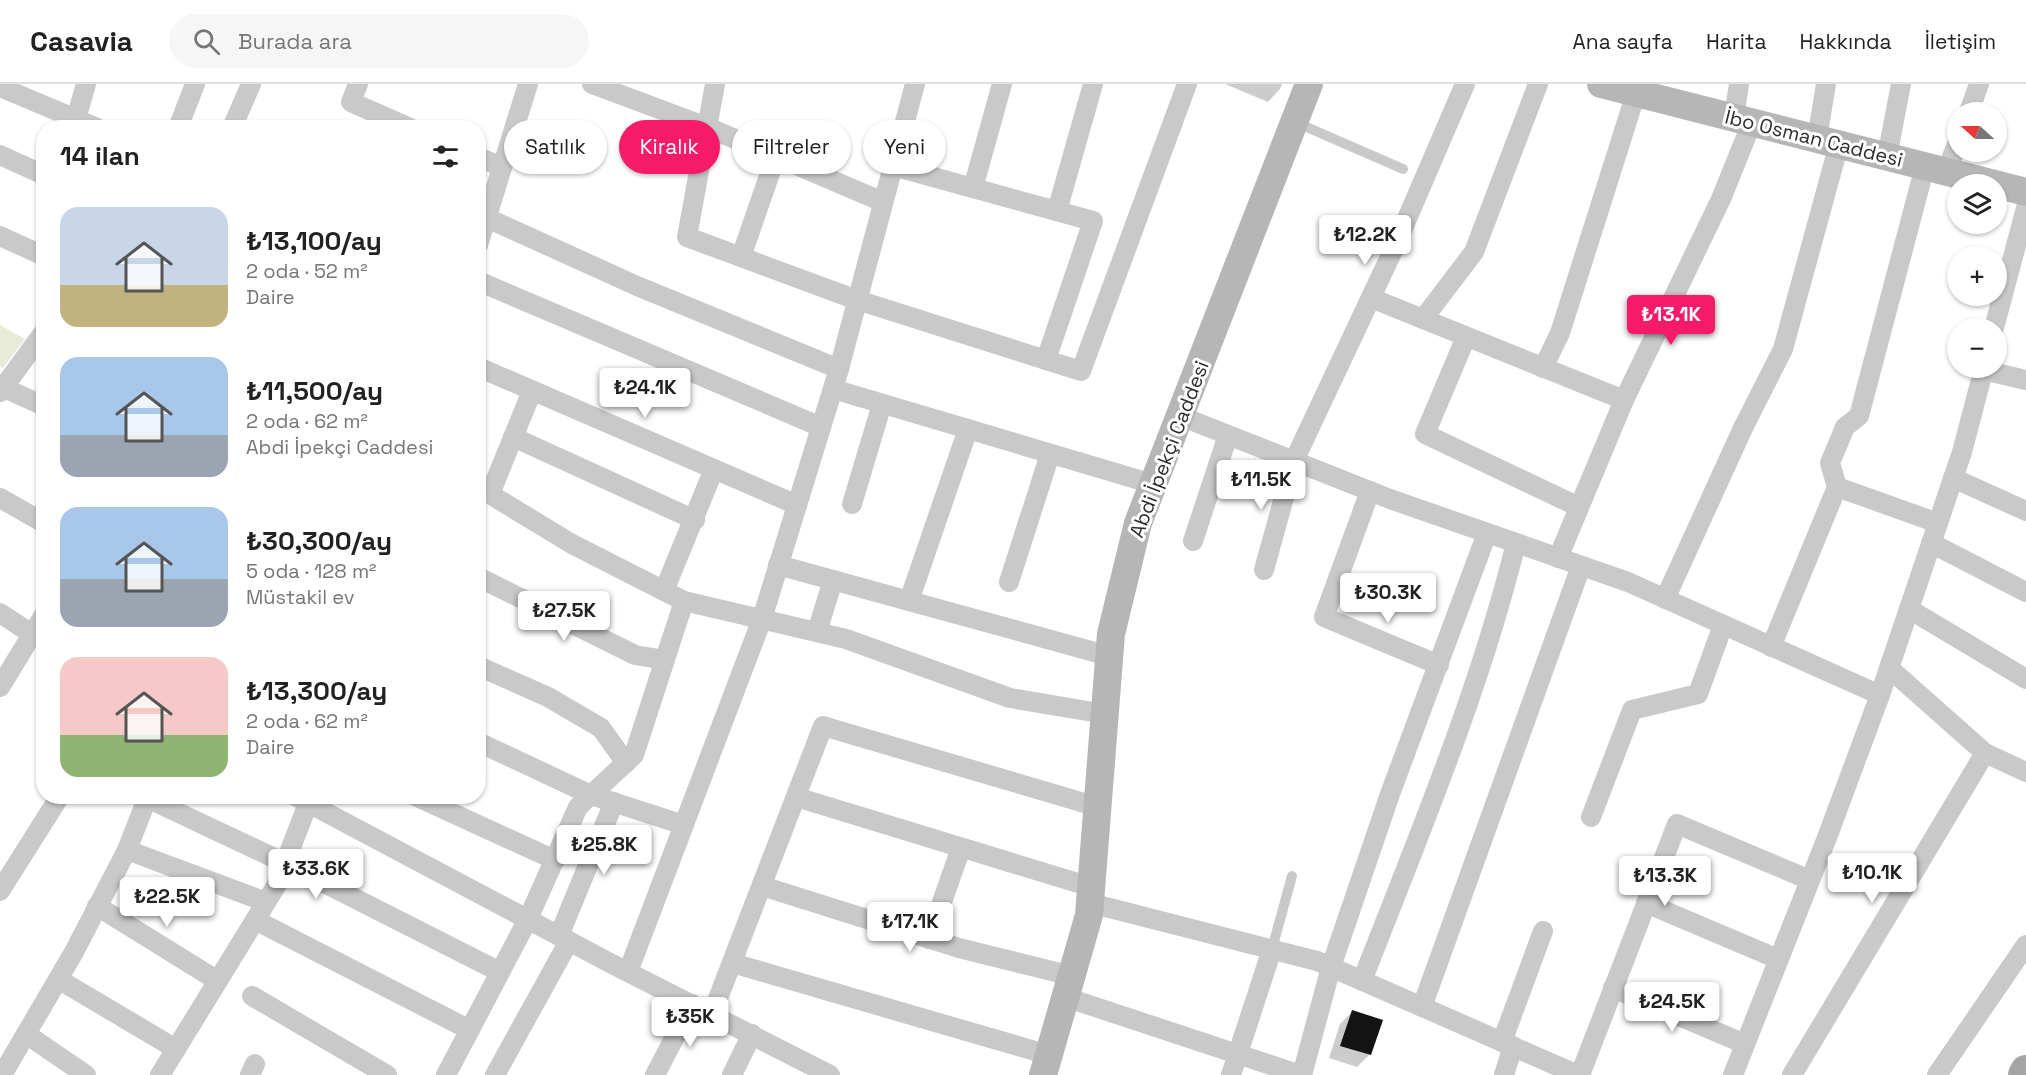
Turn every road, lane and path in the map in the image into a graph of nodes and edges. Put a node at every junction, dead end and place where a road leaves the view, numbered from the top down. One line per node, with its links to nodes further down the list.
1 (86, 84): 24 (street)
2 (195, 84): 25 (street)
3 (251, 84): 26 (street)
4 (358, 84): 27 (street)
5 (528, 84): 38 (street)
6 (592, 84): 28 (street)
7 (915, 84): 30 (street)
8 (1002, 84): 47 (street)
9 (1093, 84): 51 (street)
10 (1187, 84): 64 (street)
11 (1309, 84): 32 (main road, Abdi İpekçi Caddesi)
12 (1465, 84): 58 (street)
13 (1538, 84): 61 (street)
14 (1601, 84): 22 (main road, İbo Osman Caddesi)
15 (1739, 84): 31 (street)
16 (1826, 84): 33 (street)
17 (1901, 84): 36 (street)
18 (1979, 84): 23 (street)
19 (710, 86): 29 (street)
20 (0, 87): 24 (street)
21 (1668, 92): 22 (main road, İbo Osman Caddesi); 31 (main road, İbo Osman Caddesi)
22 (1636, 93): 65 (street)
23 (1973, 102)
24 (76, 119)
25 (181, 120)
26 (235, 120)
27 (392, 120)
28 (688, 120)
29 (708, 120)
30 (905, 120)
31 (1743, 120): 33 (main road, İbo Osman Caddesi); 74 (street)
32 (1294, 122): 39 (lane); 77 (main road, Abdi İpekçi Caddesi)
33 (1828, 141): 36 (main road, İbo Osman Caddesi); 112 (street)
34 (1947, 155): 40 (street)
35 (0, 156): 41 (street)
36 (1887, 157): 40 (main road, İbo Osman Caddesi)
37 (486, 160): 38 (street)
38 (502, 167): 52 (street)
39 (1403, 169)
40 (1935, 169): 48 (main road, İbo Osman Caddesi); 88 (street)
41 (36, 172)
42 (698, 174): 56 (street)
43 (770, 174): 56 (street)
44 (818, 174): 49 (street)
45 (891, 174): 49 (street)
46 (922, 174): 47 (street)
47 (973, 188): 51 (street)
48 (2026, 192)
49 (883, 202): 59 (street)
50 (2026, 208): 60 (street)
51 (1057, 211): 64 (street)
52 (487, 218): 53 (street); 66 (street)
53 (486, 221)
54 (0, 236): 55 (street)
55 (36, 252)
56 (741, 257): 59 (street)
57 (486, 283): 78 (street)
58 (1371, 298): 61 (street); 83 (street)
59 (857, 300): 64 (street); 66 (street)
60 (1997, 318)
61 (1423, 319): 62 (street)
62 (1467, 337): 65 (street); 94 (street)
63 (36, 343): 71 (street)
64 (1046, 360)
65 (1543, 368): 74 (street)
66 (839, 369): 72 (street)
67 (486, 371): 73 (street)
68 (2007, 375): 70 (street)
69 (1981, 378): 85 (street)
70 (2026, 380)
71 (1, 389): 75 (street)
72 (833, 389): 76 (street); 78 (street)
73 (532, 391): 81 (street); 84 (street)
74 (1624, 400): 94 (street)
75 (36, 403)
76 (882, 404): 79 (street); 92 (street)
77 (1180, 416): 80 (street); 86 (main road, Abdi İpekçi Caddesi)
78 (821, 427): 93 (street)
79 (968, 429): 82 (street); 114 (street)
80 (1228, 435): 83 (street); 100 (street)
81 (513, 437): 87 (street); 97 (street)
82 (1050, 454): 86 (street); 109 (street)
83 (1294, 461): 90 (street); 106 (street)
84 (714, 470): 93 (street); 97 (street)
85 (1953, 478): 95 (street); 98 (street)
86 (1153, 484): 123 (main road, Abdi İpekçi Caddesi)
87 (486, 486)
88 (1837, 487): 98 (street); 122 (street)
89 (486, 491): 110 (street)
90 (1370, 491): 99 (street); 125 (street)
91 (0, 498): 96 (street)
92 (852, 504)
93 (797, 505): 104 (street)
94 (1579, 507): 103 (street)
95 (2026, 511)
96 (36, 519)
97 (695, 520): 110 (street)
98 (1938, 523): 102 (street)
99 (1487, 533): 101 (street); 125 (street)
100 (1193, 541)
101 (1516, 543): 103 (street); 174 (street)
102 (1931, 543): 111 (street); 115 (street)
103 (1558, 558): 105 (street)
104 (778, 565): 107 (street); 117 (street)
105 (1581, 566): 112 (street); 179 (street)
106 (1264, 570)
107 (833, 580): 114 (street); 120 (street)
108 (486, 581): 124 (street)
109 (1009, 582)
110 (664, 591): 113 (street)
111 (2026, 592)
112 (1665, 599): 118 (street)
113 (684, 601): 117 (street); 124 (street)
114 (909, 601): 123 (street)
115 (1909, 609): 126 (street); 128 (street)
116 (0, 613): 121 (street)
117 (762, 619): 120 (street); 147 (street)
118 (1723, 625): 122 (street); 146 (street)
119 (36, 628): 121 (street)
120 (817, 632): 131 (street)
121 (32, 634): 129 (street)
122 (1771, 647): 130 (street)
123 (1110, 656): 131 (main road, Abdi İpekçi Caddesi)
124 (665, 660): 134 (street)
125 (1439, 665): 169 (street)
126 (1889, 668): 130 (street); 133 (street)
127 (486, 670): 134 (street)
128 (2026, 679)
129 (0, 687)
130 (1880, 695): 153 (street)
131 (1105, 714): 145 (main road, Abdi İpekçi Caddesi)
132 (486, 746): 136 (street)
133 (1985, 753): 135 (street); 203 (street)
134 (626, 763): 136 (street)
135 (2026, 772)
136 (591, 795): 138 (street); 150 (street)
137 (796, 797): 145 (street); 148 (street); 154 (street)
138 (614, 802): 147 (street); 163 (street)
139 (55, 804): 155 (street)
140 (145, 804): 149 (street)
141 (163, 804): 151 (street)
142 (303, 804): 151 (street)
143 (314, 804): 160 (street)
144 (432, 804): 150 (street)
145 (1098, 807): 156 (main road, Abdi İpekçi Caddesi)
146 (1592, 817)
147 (684, 825): 171 (street)
148 (961, 848): 156 (street); 164 (street)
149 (127, 850): 157 (street); 159 (street)
150 (555, 860): 160 (street)
151 (285, 863): 157 (street); 170 (street)
152 (1292, 876): 166 (lane)
153 (1810, 880): 158 (street); 167 (street)
154 (762, 886): 164 (street); 168 (street)
155 (0, 891)
156 (1090, 895): 166 (street); 175 (main road, Abdi İpekçi Caddesi)
157 (266, 902): 161 (street)
158 (1646, 903): 167 (street); 176 (street)
159 (98, 906): 172 (street); 173 (street)
160 (528, 919): 163 (street); 170 (street)
161 (255, 920): 173 (street); 181 (street)
162 (1543, 931): 184 (street)
163 (564, 938): 171 (street); 196 (street)
164 (929, 939): 175 (street)
165 (2026, 945): 204 (street)
166 (1272, 949): 169 (street); 187 (street)
167 (1779, 959): 185 (street)
168 (732, 963): 180 (street); 188 (street)
169 (1331, 968): 174 (street); 200 (street)
170 (500, 972): 181 (street)
171 (628, 972): 178 (street)
172 (58, 979): 182 (street); 186 (street)
173 (218, 981): 186 (street)
174 (1362, 981): 179 (street)
175 (1068, 986): 187 (street); 188 (main road, Abdi İpekçi Caddesi)
176 (1613, 988): 185 (street); 190 (street)
177 (252, 996): 194 (street)
178 (692, 1004): 180 (street); 197 (street)
179 (1422, 1007): 184 (street)
180 (712, 1014): 183 (street)
181 (470, 1030): 195 (street)
182 (26, 1034): 191 (street); 192 (street)
183 (752, 1034): 189 (street); 198 (street)
184 (1507, 1044): 190 (street); 201 (street)
185 (1745, 1044): 202 (street)
186 (176, 1049): 193 (street)
187 (1237, 1055): 199 (street); 200 (street)
188 (1046, 1065)
189 (820, 1073)
190 (1575, 1074)
191 (2, 1075)
192 (86, 1075)
193 (160, 1075)
194 (387, 1075)
195 (446, 1075)
196 (495, 1075)
197 (655, 1075)
198 (732, 1075)
199 (1231, 1075)
200 (1302, 1075)
201 (1504, 1075)
202 (1733, 1075)
203 (1792, 1075)
204 (1937, 1075)

